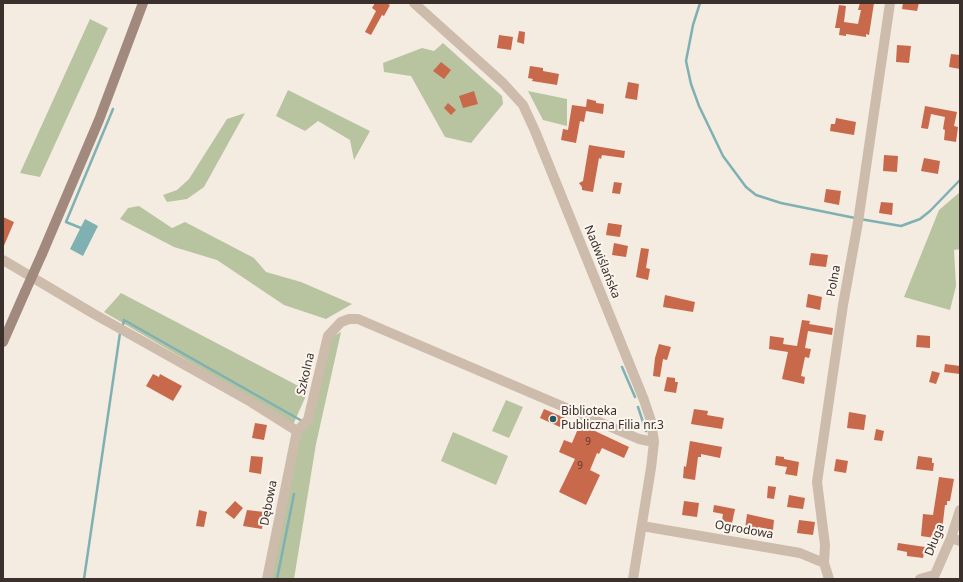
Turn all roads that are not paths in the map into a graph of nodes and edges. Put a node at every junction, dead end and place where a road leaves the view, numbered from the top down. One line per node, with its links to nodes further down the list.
1 (143, 3): 5 (main road, bridge)
2 (414, 3): 7 (street, Nadwiślańska)
3 (890, 3): 11 (street, Polna)
4 (3, 260): 6 (street)
5 (3, 342)
6 (297, 431): 7 (street, Szkolna); 13 (street, Dębowa)
7 (654, 442): 9 (street, Nadwiślańska)
8 (960, 510): 10 (street, Długa)
9 (642, 526): 11 (street, Ogrodowa); 14 (street, Nadwiślańska)
10 (955, 540): 12 (street, Długa)
11 (824, 563): 15 (street)
12 (933, 577): 16 (street)
13 (268, 579)
14 (633, 579)
15 (829, 579)
16 (920, 579)

